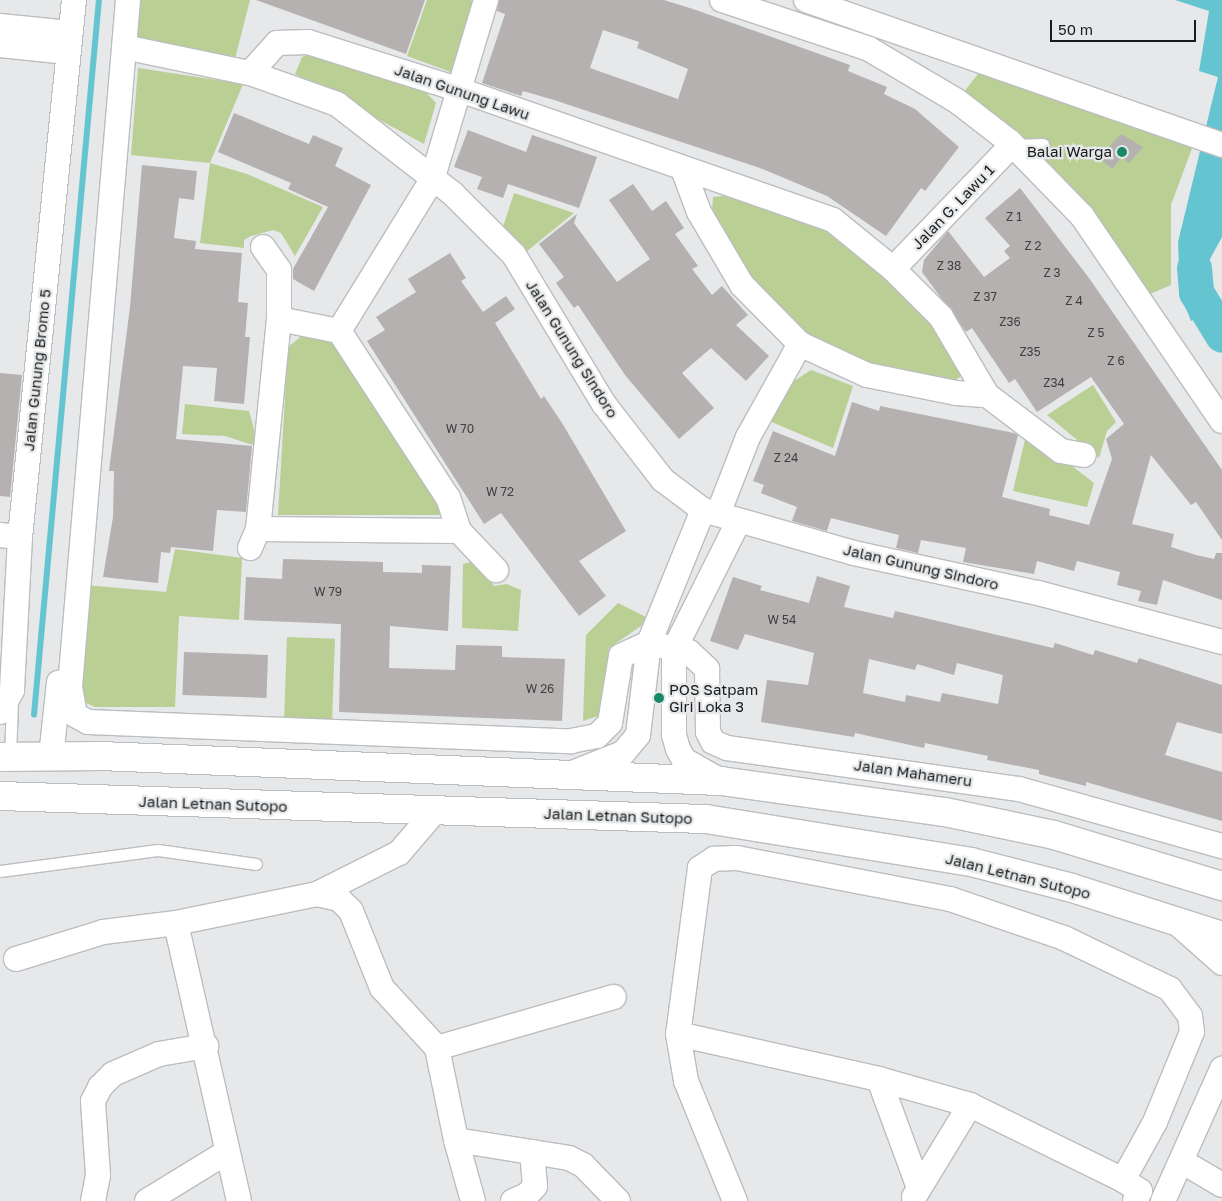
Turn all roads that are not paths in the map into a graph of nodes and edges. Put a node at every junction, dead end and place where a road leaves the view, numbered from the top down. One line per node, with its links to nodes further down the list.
1 (74, 0): 8 (street, Jalan Gunung Bromo 5)
2 (115, 0): 35 (street)
3 (128, 0): 10 (street)
4 (486, 0): 12 (street)
5 (722, 0): 14 (street)
6 (806, 0): 15 (street)
7 (0, 26): 8 (street)
8 (69, 43): 9 (street); 28 (street, Jalan Gunung Bromo 5)
9 (0, 45)
10 (124, 47): 11 (street, Jalan Gunung Sindoro); 31 (street)
11 (250, 73): 12 (street, Jalan Gunung Lawu); 17 (street, Jalan Gunung Sindoro)
12 (457, 90): 16 (street, Jalan Gunung Lawu); 17 (street)
13 (1044, 144): 14 (lane)
14 (1012, 145): 19 (street, Jalan G. Lawu 1); 24 (street)
15 (1222, 145)
16 (683, 169): 19 (street, Jalan Gunung Lawu); 22 (street)
17 (432, 180): 21 (street); 26 (street, Jalan Gunung Sindoro)
18 (263, 247): 20 (street)
19 (893, 268): 23 (street, Jalan Gunung Lawu)
20 (278, 319): 21 (street); 27 (street)
21 (339, 331): 27 (street)
22 (800, 344): 23 (street); 26 (street)
23 (987, 395): 25 (street, Jalan Gunung Lawu)
24 (1222, 421)
25 (1084, 455)
26 (720, 515): 30 (street, Jalan Gunung Sindoro); 31 (street); 32 (street)
27 (459, 531): 29 (street)
28 (10, 536): 33 (street, Jalan Gunung Bromo 5)
29 (496, 570)
30 (1222, 642)
31 (649, 643): 32 (street, Jalan Mahameru); 36 (street)
32 (674, 650): 37 (street); 40 (street, Jalan Mahameru)
33 (6, 703): 34 (lane)
34 (5, 757): 35 (main road)
35 (51, 757): 36 (main road)
36 (570, 774): 37 (main road)
37 (721, 781): 43 (main road)
38 (0, 796): 39 (main road, Jalan Letnan Sutopo)
39 (411, 822): 44 (street); 45 (main road, Jalan Letnan Sutopo)
40 (1222, 846)
41 (256, 864): 42 (lane)
42 (0, 871)
43 (1222, 886)
44 (317, 894): 46 (street); 53 (street)
45 (1172, 918): 47 (main road, Jalan Letnan Sutopo); 49 (street)
46 (176, 923): 48 (street); 52 (street)
47 (1222, 936)
48 (16, 959)
49 (1222, 963)
50 (614, 997): 53 (street)
51 (678, 1034): 55 (street); 61 (street); 70 (street)
52 (206, 1046): 58 (street); 64 (street)
53 (437, 1048): 57 (street)
54 (1222, 1069): 60 (street)
55 (879, 1079): 56 (street); 63 (street)
56 (970, 1105): 61 (street); 63 (street)
57 (456, 1140): 59 (street); 67 (street)
58 (227, 1152): 65 (street); 66 (street)
59 (532, 1152): 68 (street); 69 (street)
60 (1183, 1162): 62 (street); 72 (street)
61 (1123, 1180): 71 (street)
62 (1222, 1185)
63 (916, 1194)
64 (93, 1201)
65 (147, 1201)
66 (239, 1201)
67 (473, 1201)
68 (513, 1201)
69 (618, 1201)
70 (735, 1201)
71 (1135, 1201)
72 (1163, 1201)

